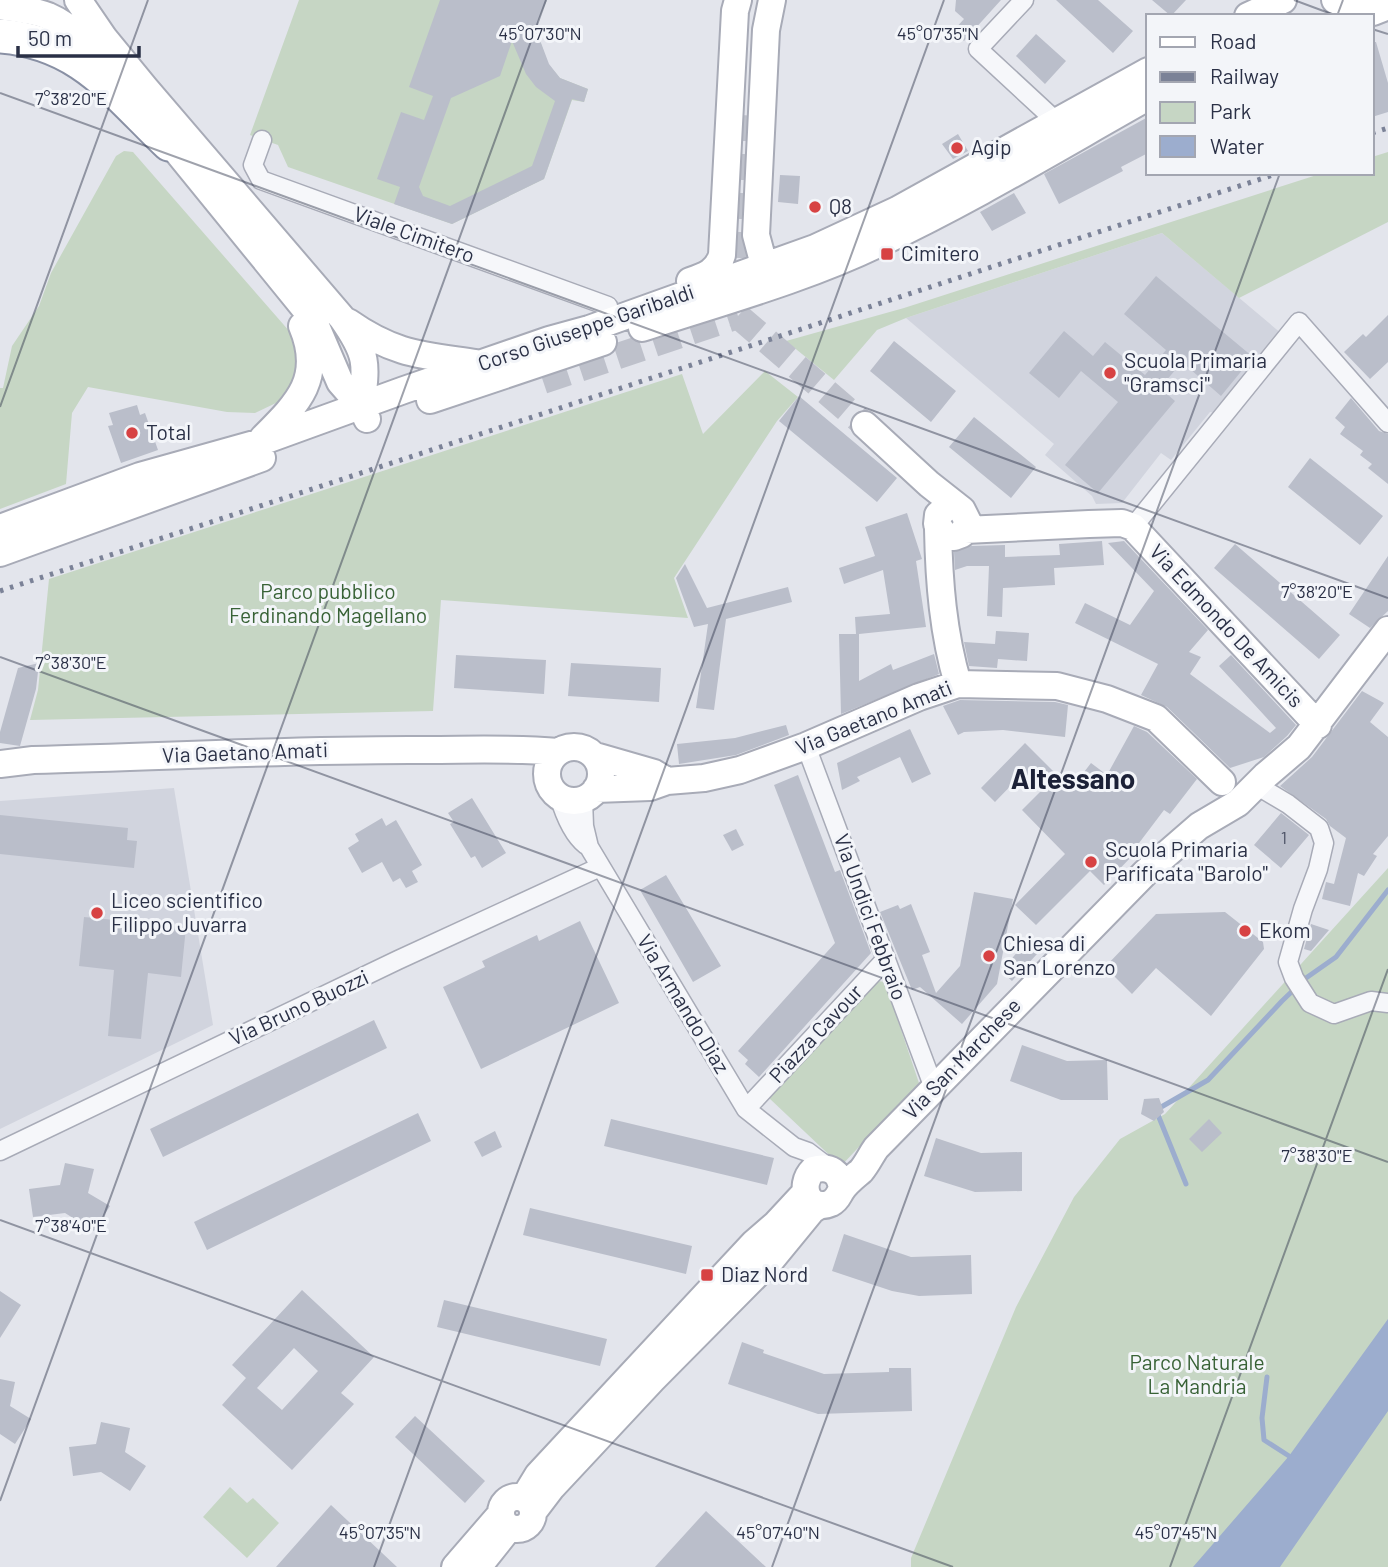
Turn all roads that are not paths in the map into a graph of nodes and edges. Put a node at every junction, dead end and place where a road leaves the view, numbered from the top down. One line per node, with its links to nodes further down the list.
1 (26, 0): 9 (street)
2 (78, 0): 23 (street)
3 (738, 0): 22 (street)
4 (754, 0): 16 (street)
5 (772, 0): 20 (street)
6 (1024, 0): 17 (street)
7 (1283, 0): 11 (street)
8 (1341, 2): 10 (street); 12 (street)
9 (0, 6): 19 (street)
10 (1388, 6)
11 (1252, 14)
12 (1326, 14)
13 (0, 36): 19 (highway)
14 (1146, 72): 17 (street, Corso Giuseppe Garibaldi)
15 (1146, 98): 27 (street, Corso Giuseppe Garibaldi)
16 (745, 113)
17 (1058, 123): 20 (street, Corso Giuseppe Garibaldi)
18 (262, 140): 22 (street, Viale Cimitero)
19 (169, 144): 21 (street)
20 (764, 265): 24 (street, Corso Giuseppe Garibaldi)
21 (284, 283): 28 (street); 31 (street)
22 (608, 306): 24 (street)
23 (342, 318): 25 (street); 28 (street)
24 (589, 329): 25 (street, Corso Giuseppe Garibaldi)
25 (481, 363): 28 (street, Corso Giuseppe Garibaldi)
26 (543, 382): 27 (street)
27 (416, 405): 28 (street, Corso Giuseppe Garibaldi)
28 (364, 413): 31 (street, Corso Giuseppe Garibaldi); 35 (street, Corso Giuseppe Garibaldi)
29 (1388, 423): 33 (street)
30 (864, 425): 32 (street)
31 (258, 443): 34 (street, Corso Giuseppe Garibaldi)
32 (954, 522): 33 (street); 37 (street)
33 (1133, 527): 38 (street, Via Edmondo De Amicis)
34 (0, 528)
35 (0, 554)
36 (1388, 630): 38 (street, Via San Marchese)
37 (958, 684): 39 (street, Via Gaetano Amati); 45 (street, Via Gaetano Amati)
38 (1318, 725): 45 (street, Via San Marchese)
39 (806, 746): 44 (street, Via Gaetano Amati); 48 (street, Via Undici Febbraio)
40 (491, 750): 41 (street, Via Gaetano Amati); 43 (street, Via Gaetano Amati); 46 (street, Via Gaetano Amati)
41 (558, 752): 42 (street); 46 (street)
42 (595, 756): 44 (street, Via Gaetano Amati); 46 (street)
43 (0, 764)
44 (667, 781): 46 (street, Via Gaetano Amati)
45 (1234, 791): 49 (street); 50 (street, Via San Marchese)
46 (572, 792): 47 (street, Via Armando Diaz)
47 (600, 867): 51 (street, Via Armando Diaz); 52 (street, Via Bruno Buozzi)
48 (886, 959): 50 (street, Via Undici Febbraio); 51 (street, Piazza Cavour)
49 (1388, 1003)
50 (934, 1088): 53 (street, Via San Marchese)
51 (746, 1109): 53 (street, Via Armando Diaz)
52 (0, 1151)
53 (823, 1184): 54 (street)
54 (504, 1521): 55 (street); 56 (street)
55 (455, 1567)
56 (478, 1567)

